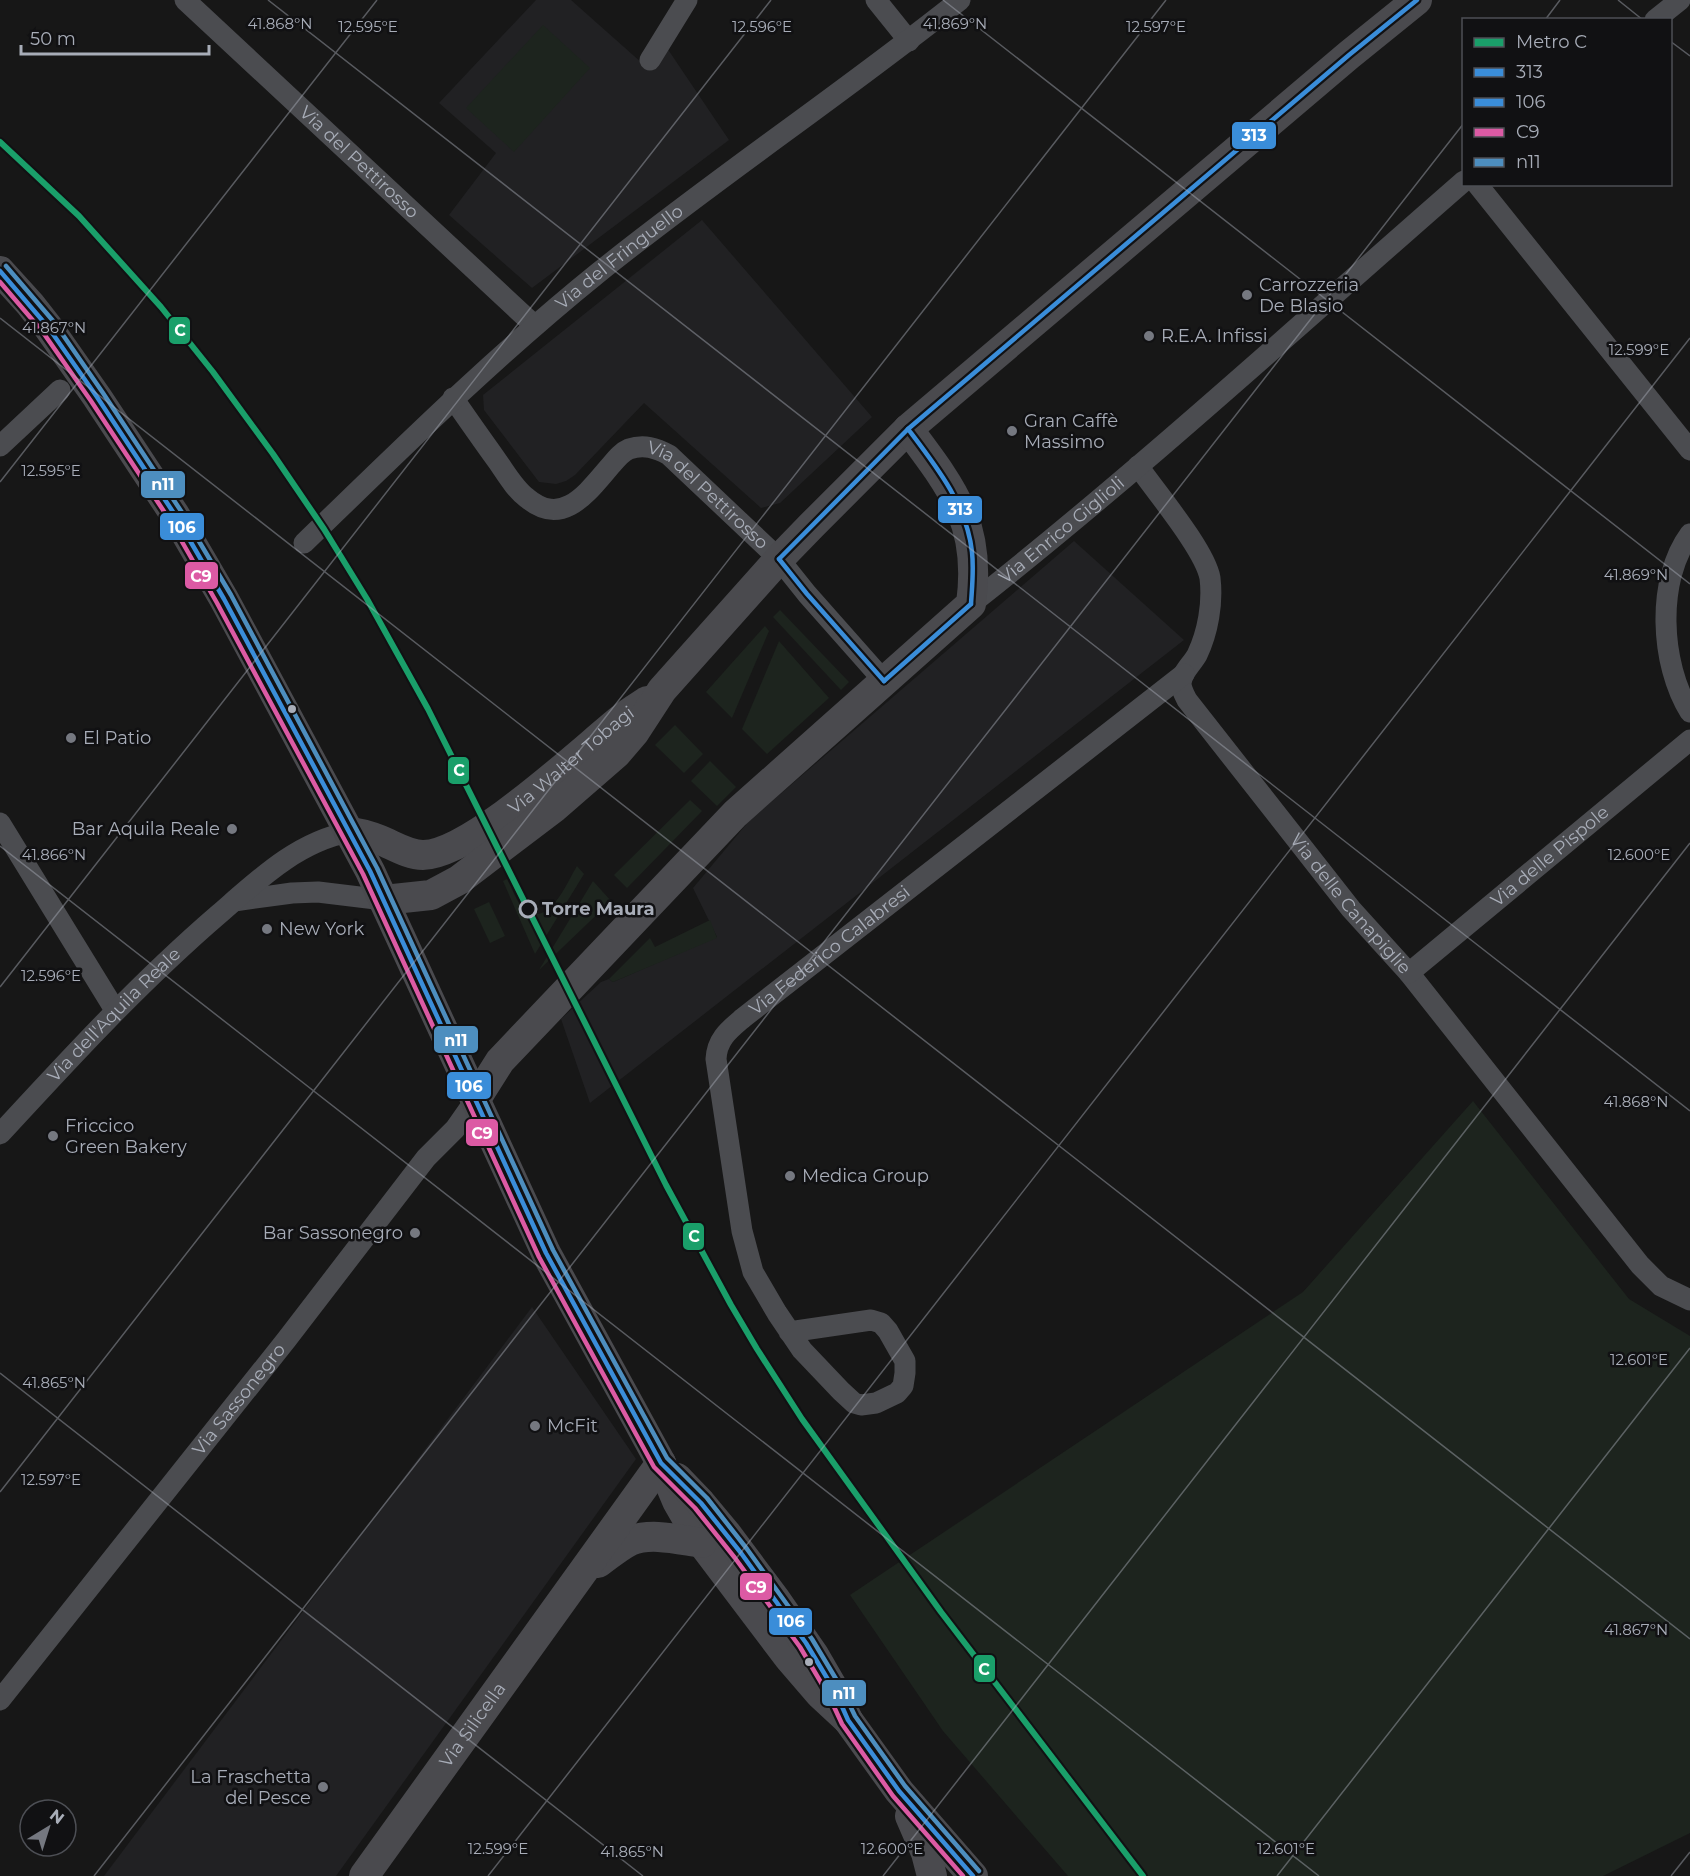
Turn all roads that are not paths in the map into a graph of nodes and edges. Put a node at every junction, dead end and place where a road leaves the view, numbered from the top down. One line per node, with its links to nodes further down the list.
1 (184, 0): 13 (street, Via del Pettirosso)
2 (687, 0): 9 (street)
3 (876, 0): 8 (street)
4 (960, 0): 8 (street, Via del Fringuello)
5 (1417, 0): 16 (street, Via Walter Tobagi)
6 (1680, 0): 7 (street)
7 (1658, 18)
8 (909, 41): 13 (street, Via del Fringuello)
9 (650, 60)
10 (1462, 183): 19 (street, Via Enrico Giglioli)
11 (1479, 186): 18 (street)
12 (0, 271): 30 (street)
13 (534, 325): 15 (street, Via del Fringuello)
14 (60, 390): 17 (street)
15 (453, 398): 21 (street, Via del Fringuello); 22 (street, Via del Pettirosso)
16 (908, 429): 22 (street, Via Walter Tobagi); 23 (street)
17 (0, 446)
18 (1690, 450)
19 (1137, 466): 23 (street, Via Enrico Giglioli); 24 (street)
20 (1690, 534): 27 (street)
21 (304, 543)
22 (779, 560): 25 (street, Via del Pettirosso); 26 (street, Via Walter Tobagi)
23 (971, 604): 25 (street, Via Enrico Giglioli)
24 (1184, 674): 33 (street, Via delle Canapiglie); 38 (street, Via Federico Calabresi)
25 (885, 681): 35 (street, Via Enrico Giglioli)
26 (662, 690): 30 (street, Via Walter Tobagi); 31 (street, Via Walter Tobagi)
27 (1690, 712)
28 (1690, 740): 33 (street, Via delle Pispole)
29 (0, 824): 34 (street)
30 (349, 832): 31 (street); 32 (street, Via dell'Aquila Reale)
31 (384, 900): 32 (street); 35 (street)
32 (233, 902): 34 (street, Via dell'Aquila Reale)
33 (1409, 973): 37 (street, Via delle Canapiglie)
34 (115, 1010): 36 (street, Via dell'Aquila Reale)
35 (476, 1099): 39 (street); 42 (street, Via Sassonegro)
36 (0, 1134)
37 (1690, 1300)
38 (789, 1332): 38 (street, Via Federico Calabresi)
39 (661, 1463): 40 (street); 41 (street, Via Silicella); 43 (street)
40 (702, 1543): 41 (street, Via Silicella); 43 (street)
41 (581, 1575): 45 (street, Via Silicella)
42 (0, 1700)
43 (848, 1720): 44 (street)
44 (899, 1791): 46 (street); 47 (street)
45 (364, 1876)
46 (932, 1876)
47 (973, 1876)

